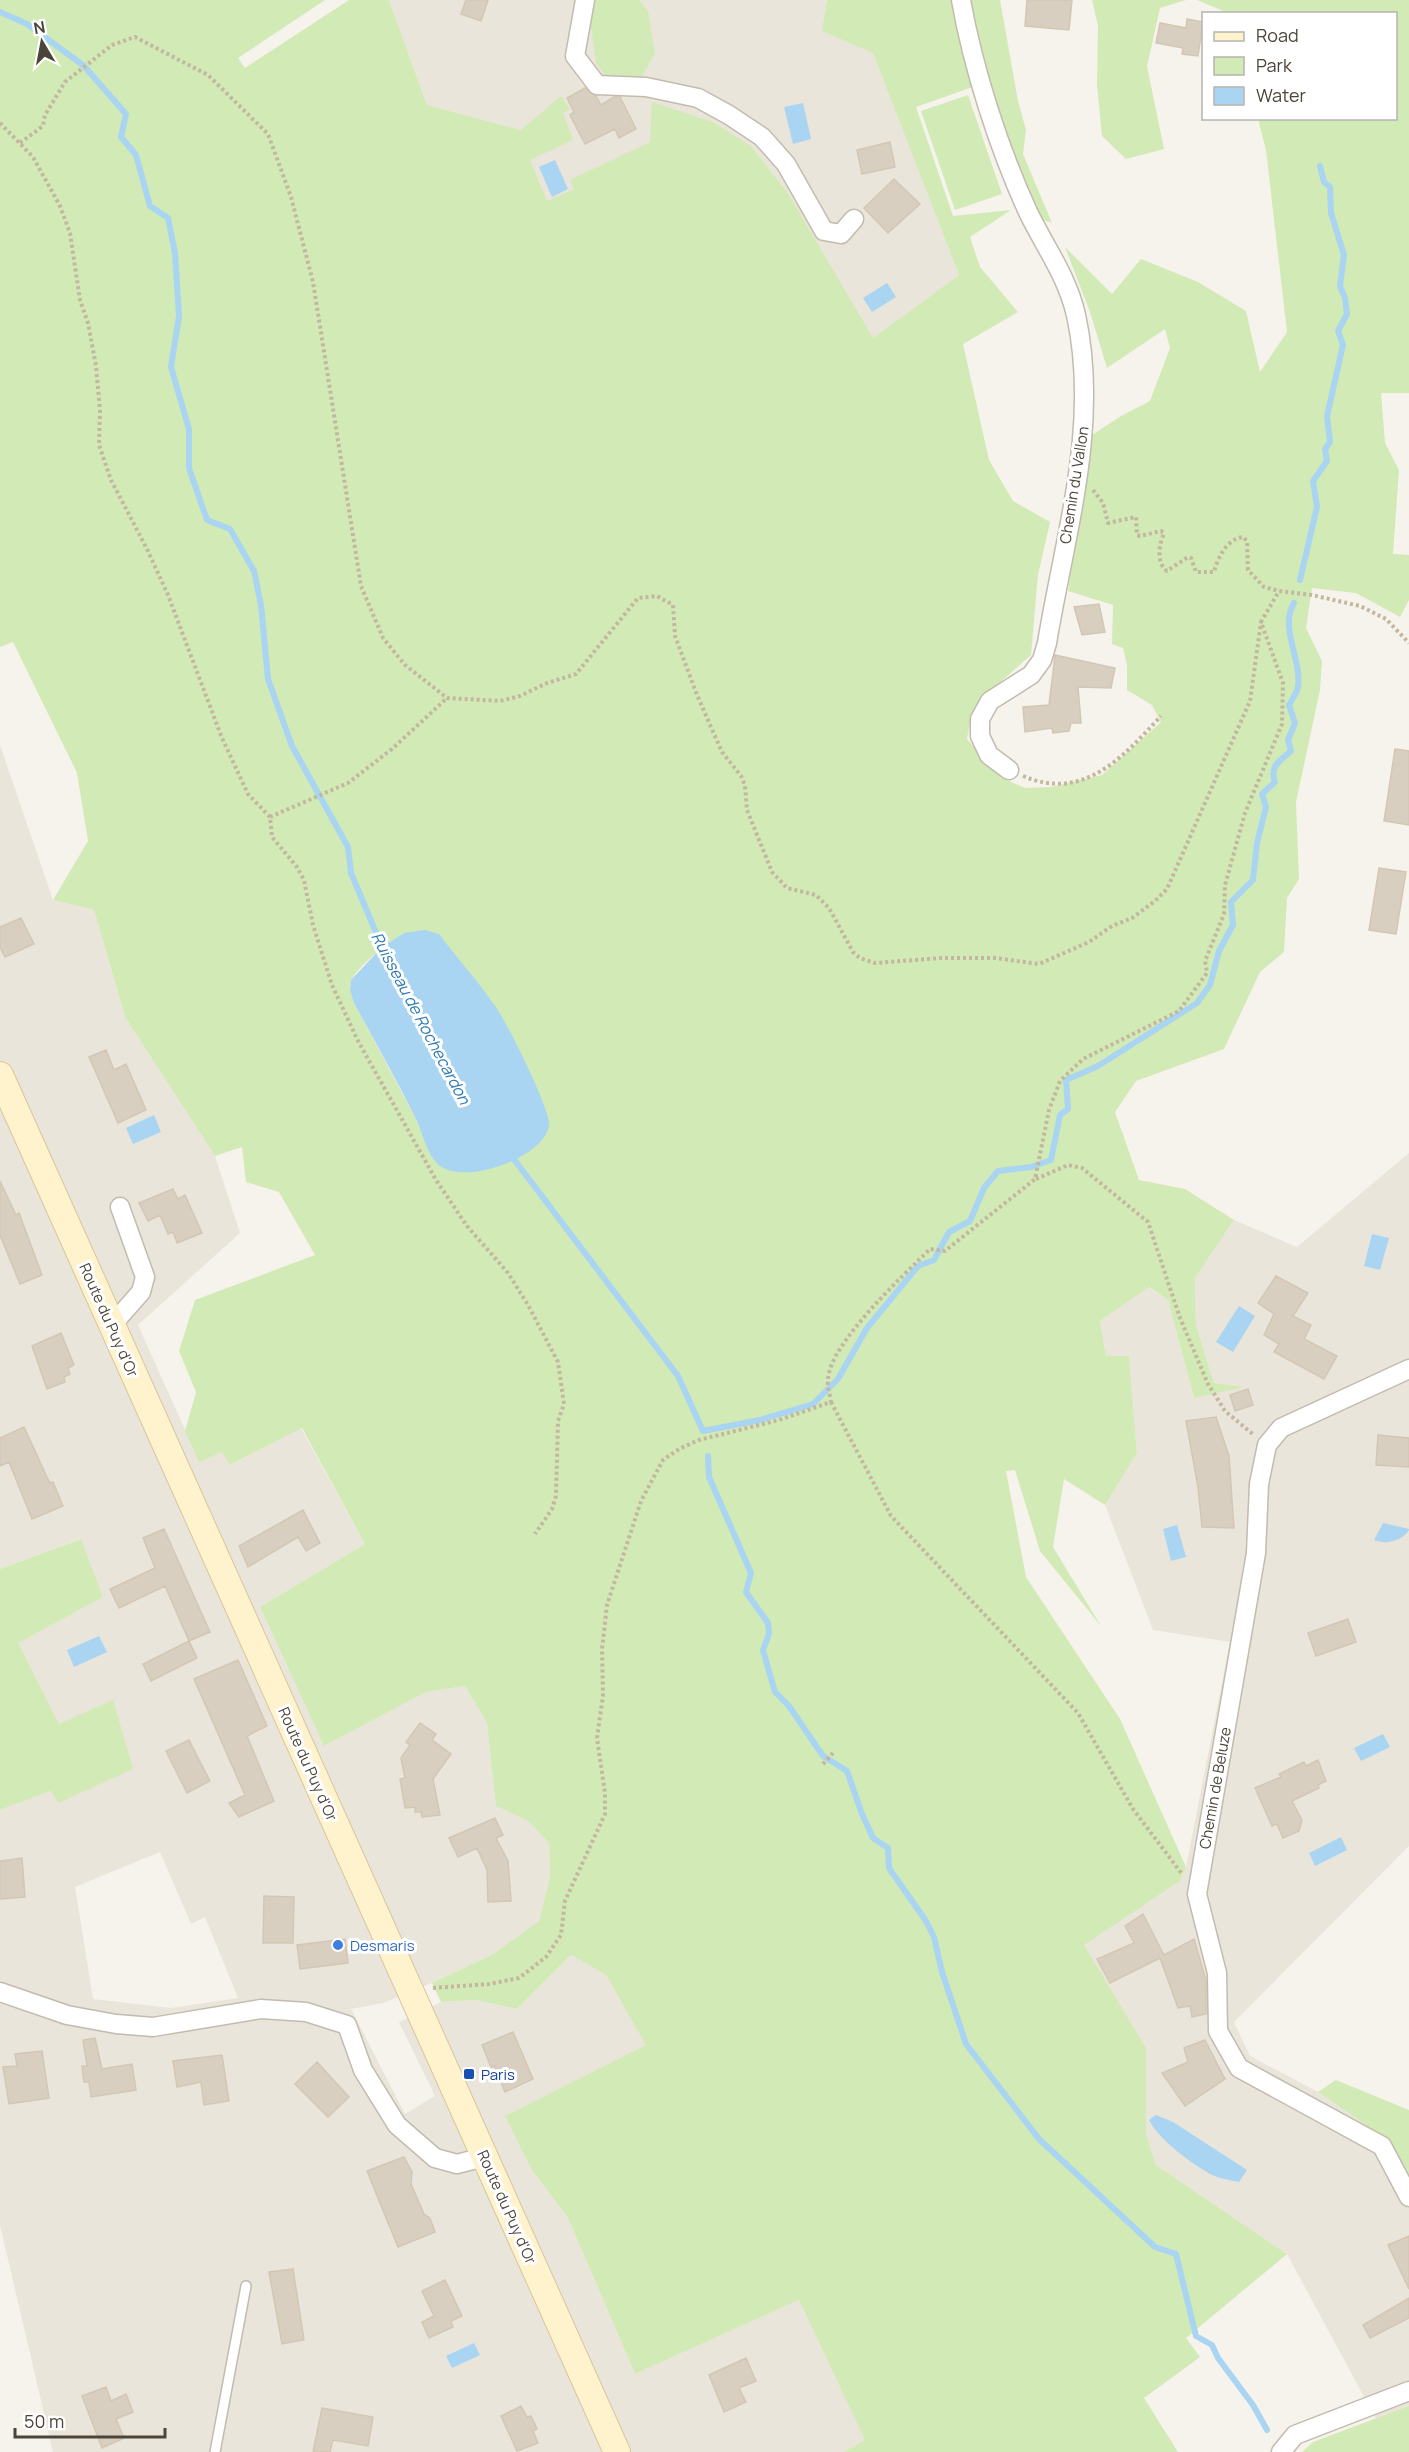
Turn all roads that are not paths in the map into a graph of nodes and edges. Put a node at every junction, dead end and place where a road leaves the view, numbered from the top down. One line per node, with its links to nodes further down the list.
1 (585, 0): 3 (street)
2 (961, 0): 4 (street, Chemin du Vallon)
3 (854, 219)
4 (1009, 770)
5 (0, 1075): 7 (main road, Route du Puy d'Or)
6 (120, 1207): 7 (street)
7 (111, 1326): 10 (main road, Route du Puy d'Or)
8 (1409, 1369): 11 (street, Chemin de Beluze)
9 (0, 1992): 10 (street)
10 (484, 2157): 15 (main road, Route du Puy d'Or)
11 (1409, 2197)
12 (246, 2286): 14 (lane)
13 (1409, 2391): 16 (street)
14 (215, 2452)
15 (617, 2452)
16 (1281, 2452)

